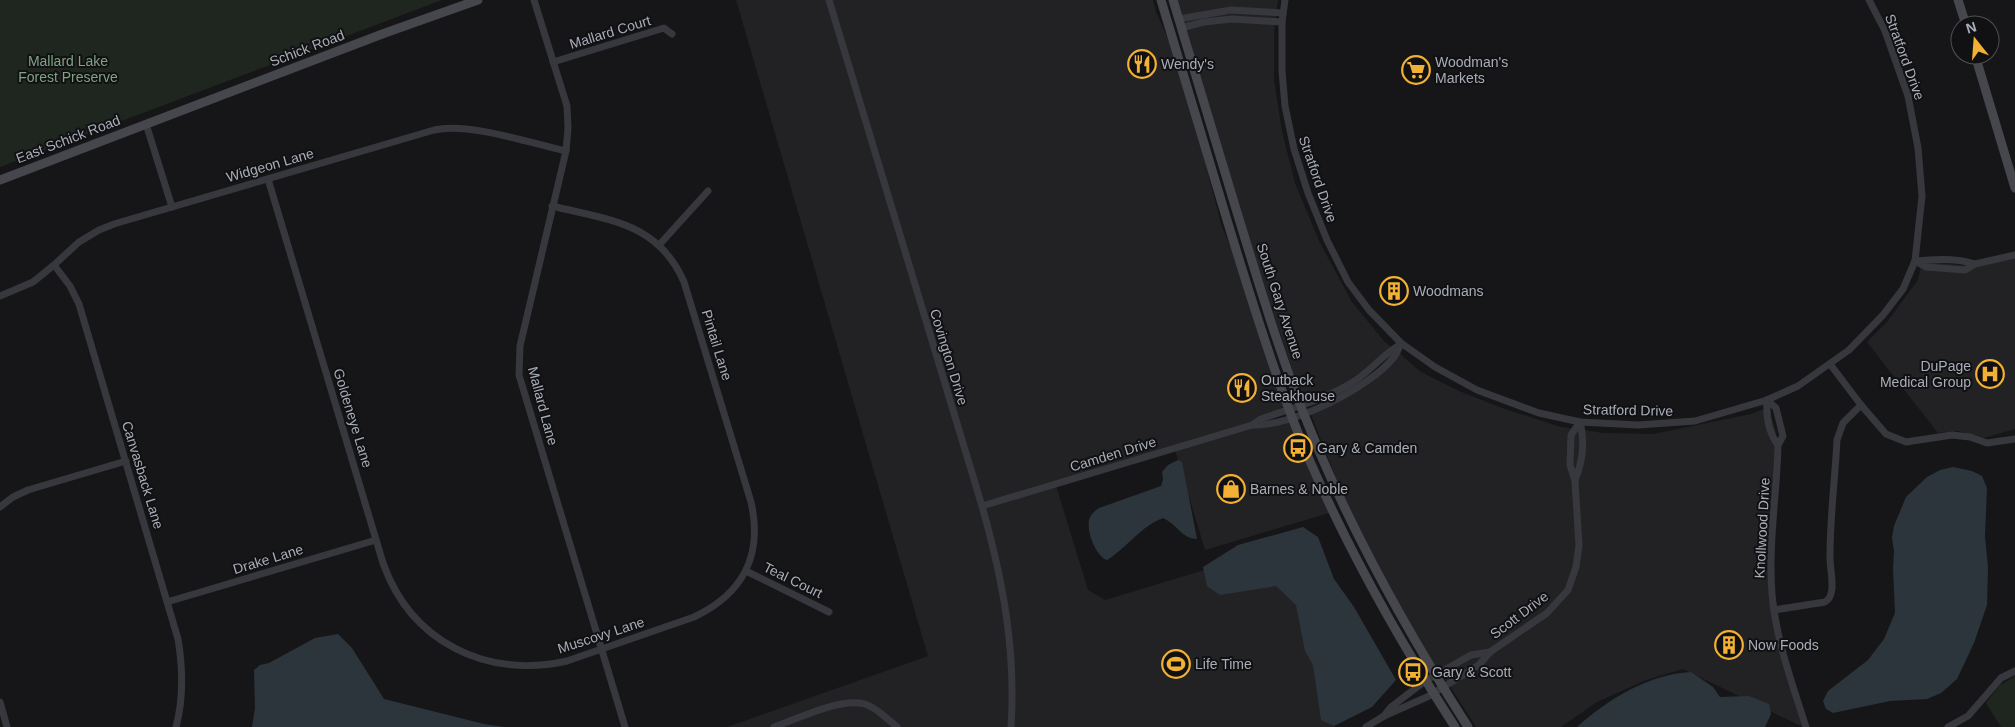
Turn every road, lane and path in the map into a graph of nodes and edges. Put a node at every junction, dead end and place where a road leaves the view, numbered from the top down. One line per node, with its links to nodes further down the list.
1 (478, 0): 16 (main road, Schick Road)
2 (534, 0): 14 (street, Mallard Lane)
3 (829, 0): 40 (street, Covington Drive)
4 (1160, 0): 34 (main road, South Gary Avenue)
5 (1173, 0): 12 (main road, South Gary Avenue)
6 (1285, 0): 9 (street, Stratford Drive)
7 (1869, 0): 26 (street, Stratford Drive)
8 (1958, 0): 10 (main road)
9 (1283, 13): 11 (street, Stratford Drive); 12 (street)
10 (1963, 15)
11 (1282, 22): 12 (street); 29 (street, Stratford Drive)
12 (1180, 24): 33 (main road, South Gary Avenue)
13 (672, 34): 14 (street, Mallard Court)
14 (553, 62): 17 (street, Mallard Lane)
15 (1978, 65): 20 (main road)
16 (146, 124): 19 (main road, East Schick Road); 23 (street)
17 (566, 151): 18 (street, Widgeon Lane); 22 (street, Mallard Lane)
18 (268, 179): 23 (street, Widgeon Lane); 42 (street, Goldeneye Lane)
19 (0, 180)
20 (2015, 188)
21 (708, 192): 24 (street)
22 (552, 206): 24 (street, Pintail Lane); 48 (street, Mallard Lane)
23 (172, 207): 27 (street, Widgeon Lane)
24 (660, 244): 43 (street, Pintail Lane)
25 (2015, 255): 26 (street)
26 (1915, 261): 30 (street, Stratford Drive)
27 (54, 266): 28 (street, Widgeon Lane); 38 (street, Canvasback Lane)
28 (0, 296)
29 (1401, 344): 33 (street, Camden Drive); 35 (street, Stratford Drive)
30 (1830, 364): 31 (street, Stratford Drive); 32 (street)
31 (1767, 400): 35 (street, Stratford Drive); 37 (street, Knollwood Drive); 37 (street, Knollwood Drive)
32 (1861, 405): 36 (street); 45 (street)
33 (1302, 409): 34 (street, Camden Drive); 51 (main road, South Gary Avenue)
34 (1290, 413): 40 (street, Camden Drive); 52 (main road, South Gary Avenue)
35 (1580, 422): 39 (street, Scott Drive); 39 (street, Scott Drive)
36 (2015, 439)
37 (1778, 445): 45 (street, Knollwood Drive)
38 (126, 461): 41 (street); 44 (street, Canvasback Lane)
39 (1575, 481): 49 (street, Scott Drive)
40 (982, 506): 62 (street, Covington Drive)
41 (0, 507)
42 (376, 540): 44 (street, Drake Lane); 47 (street, Goldeneye Lane)
43 (746, 571): 46 (street, Teal Court); 48 (street, Muscovy Lane)
44 (168, 602): 58 (street, Canvasback Lane)
45 (1774, 610): 66 (street, Knollwood Drive)
46 (829, 612)
47 (448, 645): 48 (street, Muscovy Lane)
48 (602, 649): 59 (street, Mallard Lane)
49 (1490, 652): 51 (street, Scott Drive); 53 (street, Scott Drive)
50 (2015, 671): 67 (street)
51 (1435, 676): 52 (street, Scott Drive); 53 (main road, South Gary Avenue)
52 (1425, 681): 54 (main road, South Gary Avenue); 56 (street, Scott Drive)
53 (1443, 688): 54 (street, Scott Drive); 65 (main road, South Gary Avenue)
54 (1433, 693): 56 (street, Scott Drive); 64 (main road, South Gary Avenue)
55 (0, 702): 57 (street)
56 (1384, 716): 63 (street, Scott Drive)
57 (7, 727)
58 (176, 727)
59 (625, 727)
60 (774, 727): 61 (street)
61 (897, 727)
62 (1011, 727)
63 (1366, 727)
64 (1455, 727)
65 (1468, 727)
66 (1806, 727)
67 (1948, 727)

